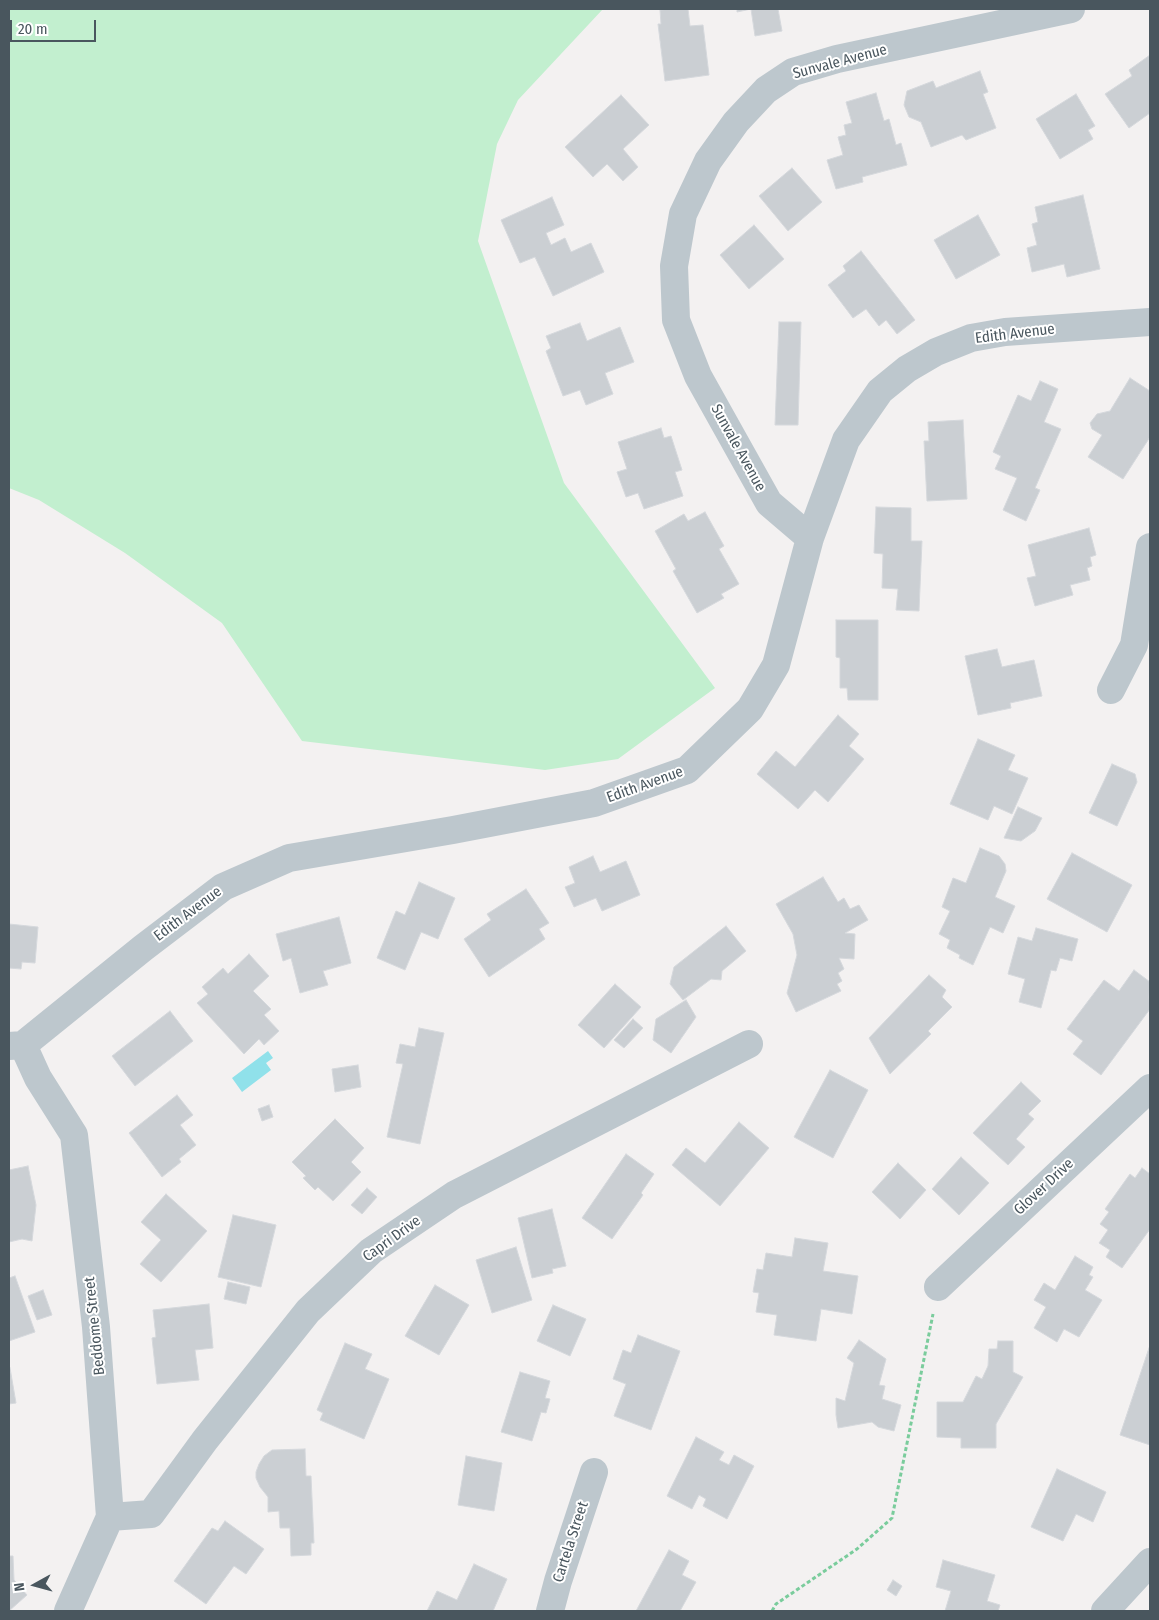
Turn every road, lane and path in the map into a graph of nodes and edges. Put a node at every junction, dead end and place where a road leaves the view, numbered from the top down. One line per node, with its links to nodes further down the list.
1 (1071, 9): 3 (street, Sunvale Avenue)
2 (1150, 322): 3 (street, Edith Avenue)
3 (810, 538): 7 (street, Edith Avenue)
4 (1150, 547): 5 (street)
5 (1111, 690)
6 (749, 1044): 11 (street, Capri Drive)
7 (16, 1045): 11 (street, Beddome Street)
8 (1150, 1088): 9 (street, Glover Drive)
9 (938, 1287): 15 (path)
10 (594, 1472): 14 (street, Cartela Street)
11 (110, 1517): 13 (street, Beddome Street)
12 (1150, 1562): 16 (street)
13 (68, 1611)
14 (550, 1611)
15 (772, 1611)
16 (1105, 1611)

